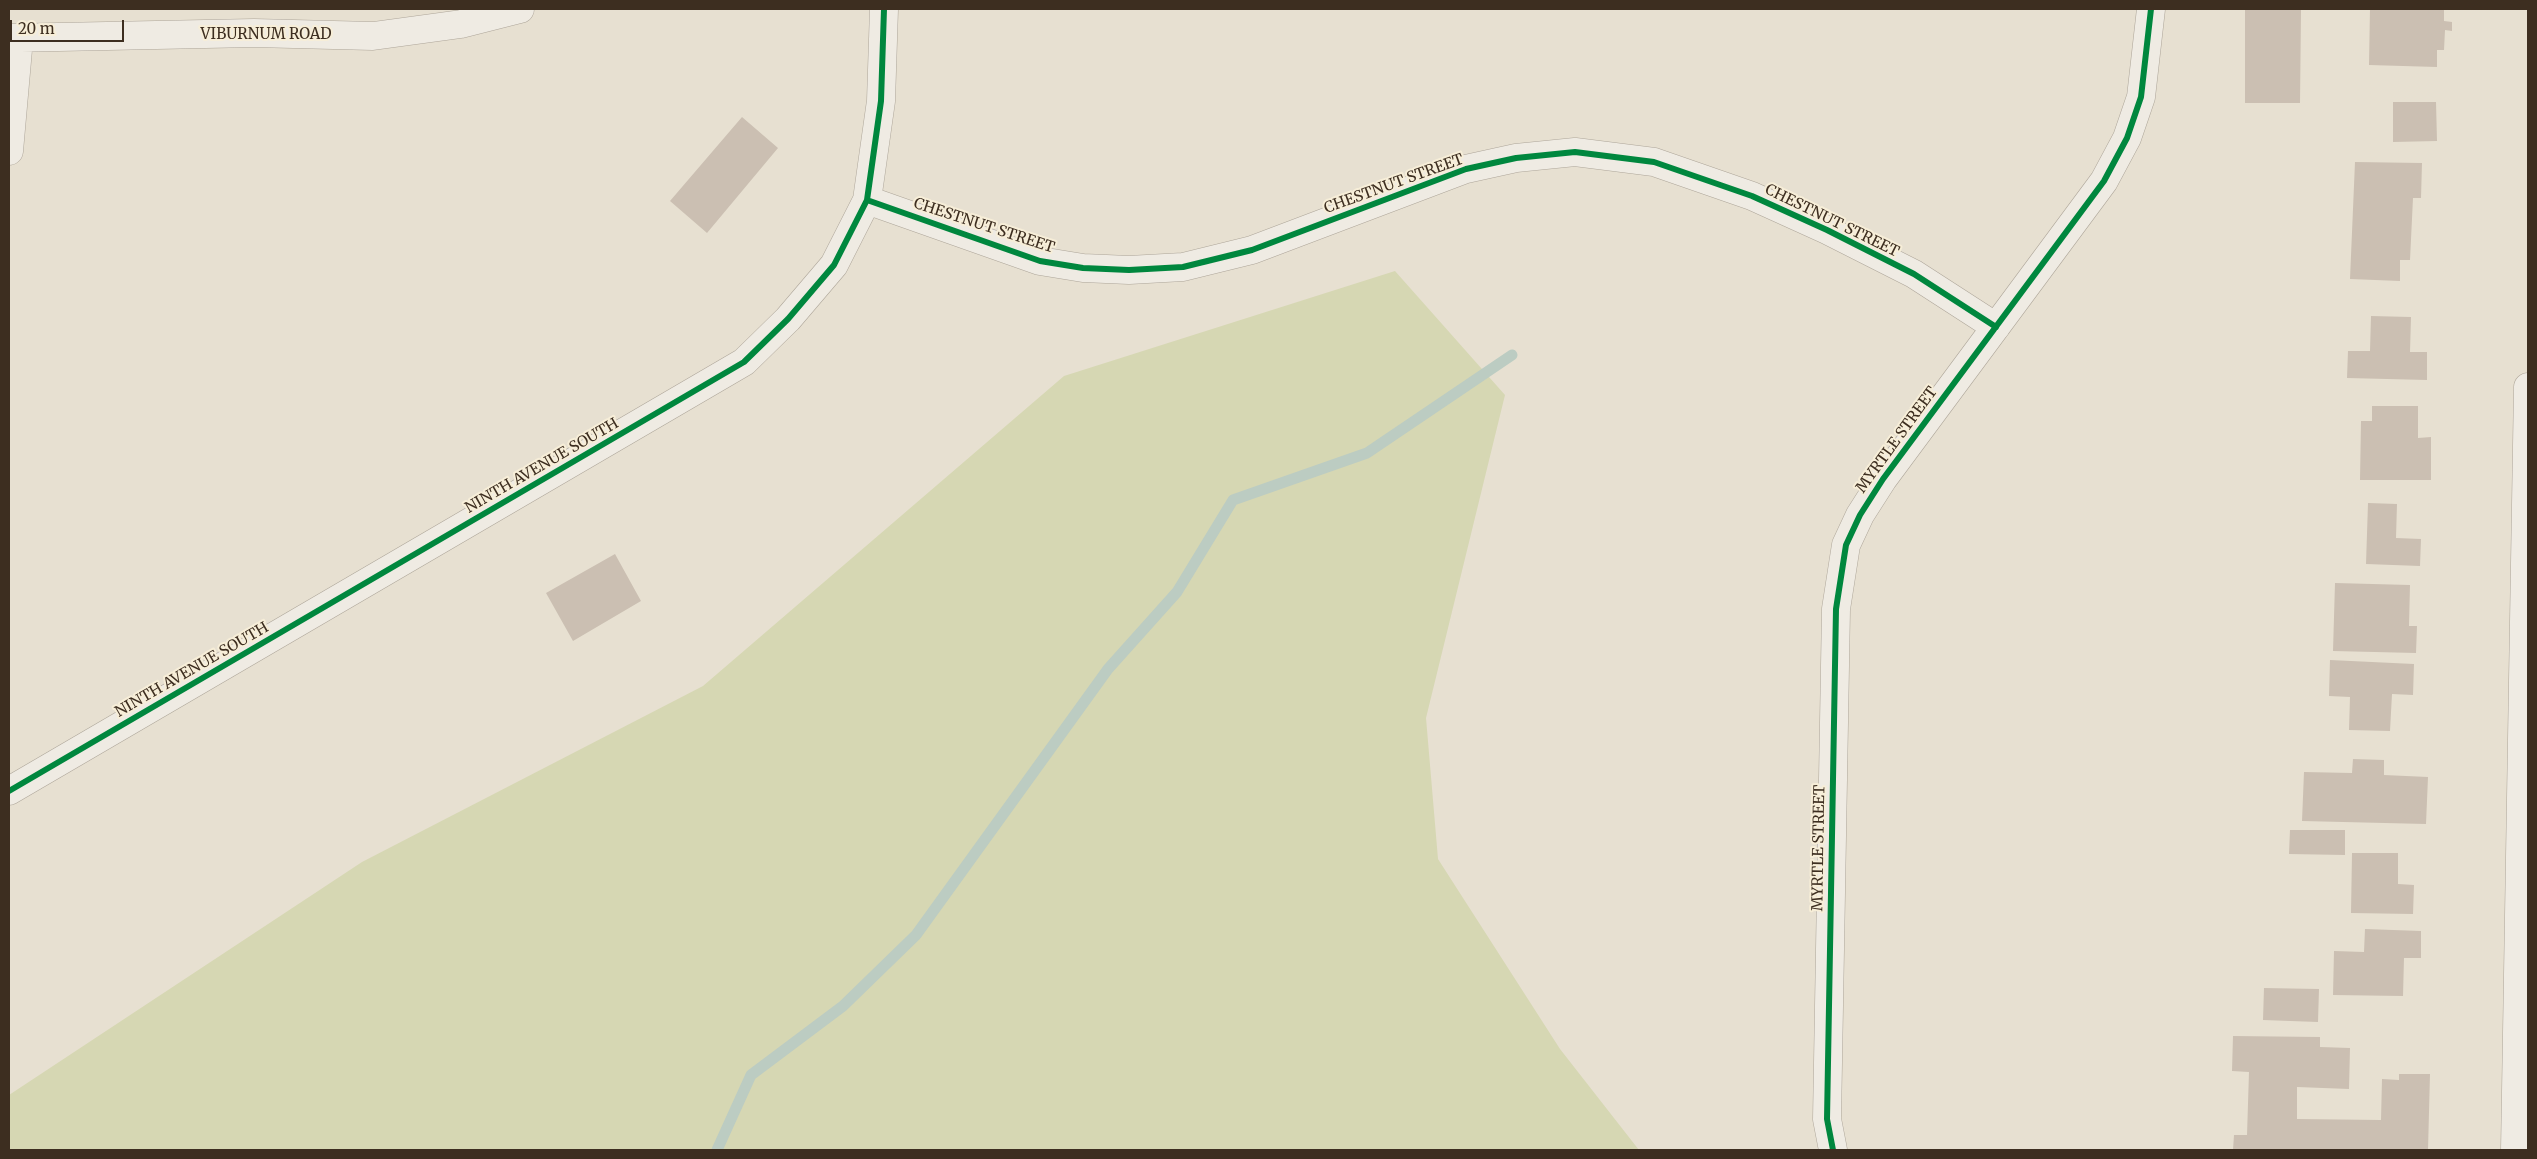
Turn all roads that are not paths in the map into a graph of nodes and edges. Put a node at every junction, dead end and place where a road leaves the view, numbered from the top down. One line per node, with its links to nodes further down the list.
1 (520, 9): 4 (street, VIBURNUM ROAD)
2 (884, 9): 6 (street, NINTH AVENUE SOUTH)
3 (2151, 9): 7 (street, MYRTLE STREET)
4 (14, 38): 5 (street)
5 (9, 151)
6 (867, 200): 7 (street, CHESTNUT STREET); 9 (street, NINTH AVENUE SOUTH)
7 (1996, 327): 10 (street, MYRTLE STREET)
8 (2528, 387): 11 (street)
9 (9, 791)
10 (1833, 1150)
11 (2515, 1150)

